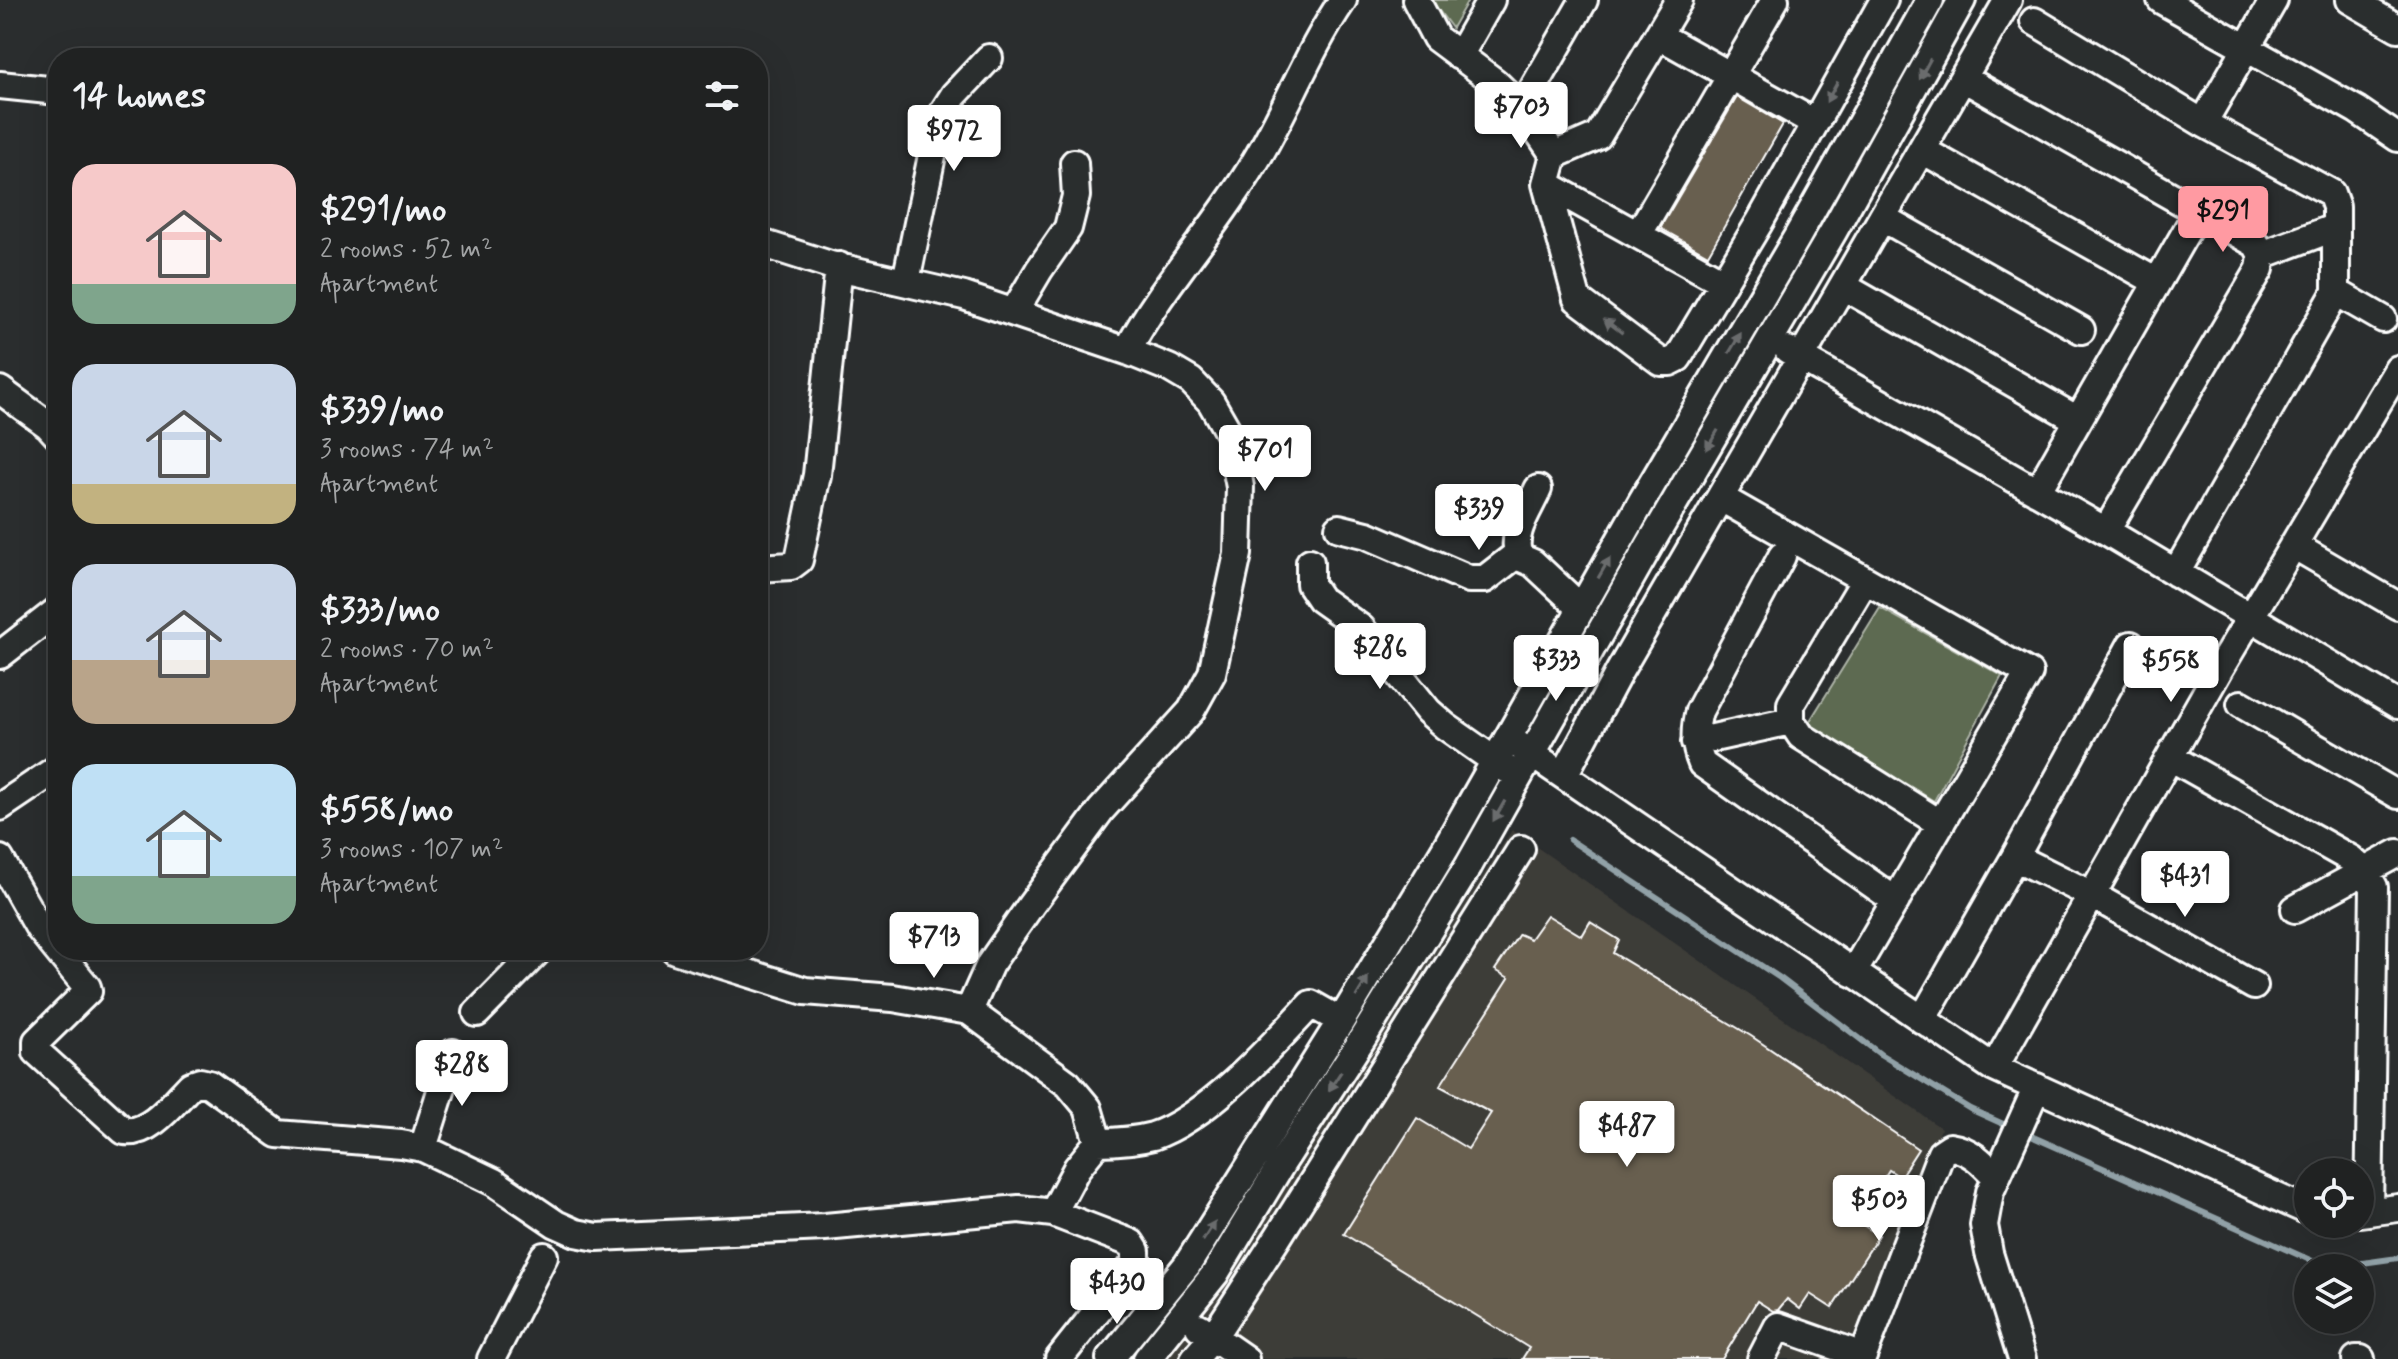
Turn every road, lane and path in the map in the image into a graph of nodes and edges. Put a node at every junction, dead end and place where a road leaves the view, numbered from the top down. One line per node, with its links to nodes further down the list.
1 (1343, 0): 48 (street)
2 (1416, 0): 18 (street)
3 (1491, 0): 18 (street)
4 (1584, 0): 24 (street)
5 (1679, 0): 16 (street)
6 (1775, 0): 20 (street)
7 (1884, 0): 25 (street, one-way to 25)
8 (1930, 0): 67 (street, one-way to 8)
9 (1962, 0): 47 (street, one-way to 47)
10 (2008, 0): 21 (street)
11 (2161, 0): 17 (street)
12 (2274, 0): 17 (street)
13 (2350, 0): 15 (street)
14 (2034, 21): 26 (street)
15 (2398, 28)
16 (1658, 35): 20 (street); 29 (street)
17 (2246, 48): 26 (street); 27 (street)
18 (1459, 56): 24 (street)
19 (989, 58): 39 (street)
20 (1731, 76): 25 (street); 35 (street)
21 (1963, 78): 28 (street); 32 (street)
22 (0, 85): 23 (street)
23 (48, 90)
24 (1522, 108): 29 (street)
25 (1815, 123): 40 (street)
26 (2203, 123): 34 (street)
27 (2398, 138)
28 (1922, 150): 33 (street); 41 (street)
29 (1554, 155): 31 (street)
30 (1074, 163): 44 (street)
31 (1546, 184): 35 (street); 40 (street, one-way to 31)
32 (2198, 211): 37 (street); 41 (street)
33 (1883, 218): 42 (street); 46 (street)
34 (2336, 227): 37 (street); 43 (street)
35 (1638, 235): 40 (street)
36 (768, 245): 38 (street)
37 (2262, 255): 58 (street)
38 (839, 266): 39 (street); 63 (street)
39 (906, 281): 44 (street)
40 (1723, 282)
41 (2157, 282): 52 (street)
42 (1843, 286): 49 (street); 52 (street)
43 (2336, 292): 45 (street); 64 (street)
44 (1014, 312): 48 (street)
45 (2383, 319)
46 (2081, 330)
47 (1772, 340): 49 (street); 77 (street, one-way to 77)
48 (1127, 351): 100 (street)
49 (1802, 358): 55 (street); 56 (street)
50 (2398, 369): 59 (street)
51 (0, 390): 53 (street)
52 (2078, 420): 55 (street)
53 (48, 425)
54 (1538, 489): 61 (street)
55 (2037, 492): 58 (street)
56 (1721, 498): 65 (street); 81 (street)
57 (1339, 528): 61 (street)
58 (2106, 531): 64 (street)
59 (2293, 545): 66 (street); 69 (street)
60 (1782, 556): 76 (street)
61 (1519, 557): 67 (street)
62 (1310, 562): 79 (street)
63 (768, 569)
64 (2176, 573): 69 (street)
65 (1865, 580): 74 (street); 85 (street)
66 (2398, 606)
67 (1581, 608): 75 (street)
68 (48, 618): 71 (street)
69 (2250, 618): 73 (street); 78 (street)
70 (2131, 645): 88 (street)
71 (0, 655)
72 (2241, 704): 83 (street)
73 (2398, 705)
74 (1791, 721): 76 (street); 85 (street)
75 (1508, 738): 77 (street); 79 (street)
76 (1695, 742): 92 (street)
77 (1532, 754): 81 (street); 82 (street)
78 (2170, 757): 90 (street); 91 (street)
79 (1494, 762): 82 (street); 103 (street, one-way to 79)
80 (48, 775): 84 (street)
81 (1564, 775): 98 (street)
82 (1519, 777): 117 (street, one-way to 117)
83 (2398, 795)
84 (0, 807)
85 (1941, 824): 92 (street)
86 (1521, 849): 118 (street)
87 (2398, 853): 90 (street)
88 (2015, 857): 91 (street); 102 (street)
89 (0, 859): 94 (street)
90 (2365, 872): 93 (street); 109 (street)
91 (2092, 895): 99 (street); 105 (street)
92 (1896, 901): 98 (street)
93 (2295, 909)
94 (48, 939)
95 (65, 960): 108 (street)
96 (529, 960): 101 (street)
97 (707, 960): 100 (street)
98 (1853, 973): 102 (street)
99 (2254, 986)
100 (969, 1011): 107 (street)
101 (477, 1013)
102 (1922, 1020): 105 (street)
103 (1341, 1021): 107 (street); 116 (street, one-way to 103)
104 (453, 1053): 108 (street)
105 (1994, 1068): 106 (street)
106 (2034, 1095): 110 (street); 111 (street)
107 (1098, 1142): 114 (street)
108 (423, 1148): 114 (street)
109 (2367, 1158)
110 (1999, 1170): 125 (street); 126 (street)
111 (2294, 1205)
112 (2398, 1208): 113 (street)
113 (2374, 1212)
114 (1053, 1213): 120 (street)
115 (544, 1256): 119 (street)
116 (1160, 1298): 117 (street); 121 (street)
117 (1182, 1315): 118 (street); 122 (street)
118 (1213, 1337): 123 (street); 124 (street)
119 (491, 1359)
120 (1059, 1359)
121 (1110, 1359)
122 (1147, 1359)
123 (1194, 1359)
124 (1245, 1359)
125 (1761, 1359)
126 (2022, 1359)

